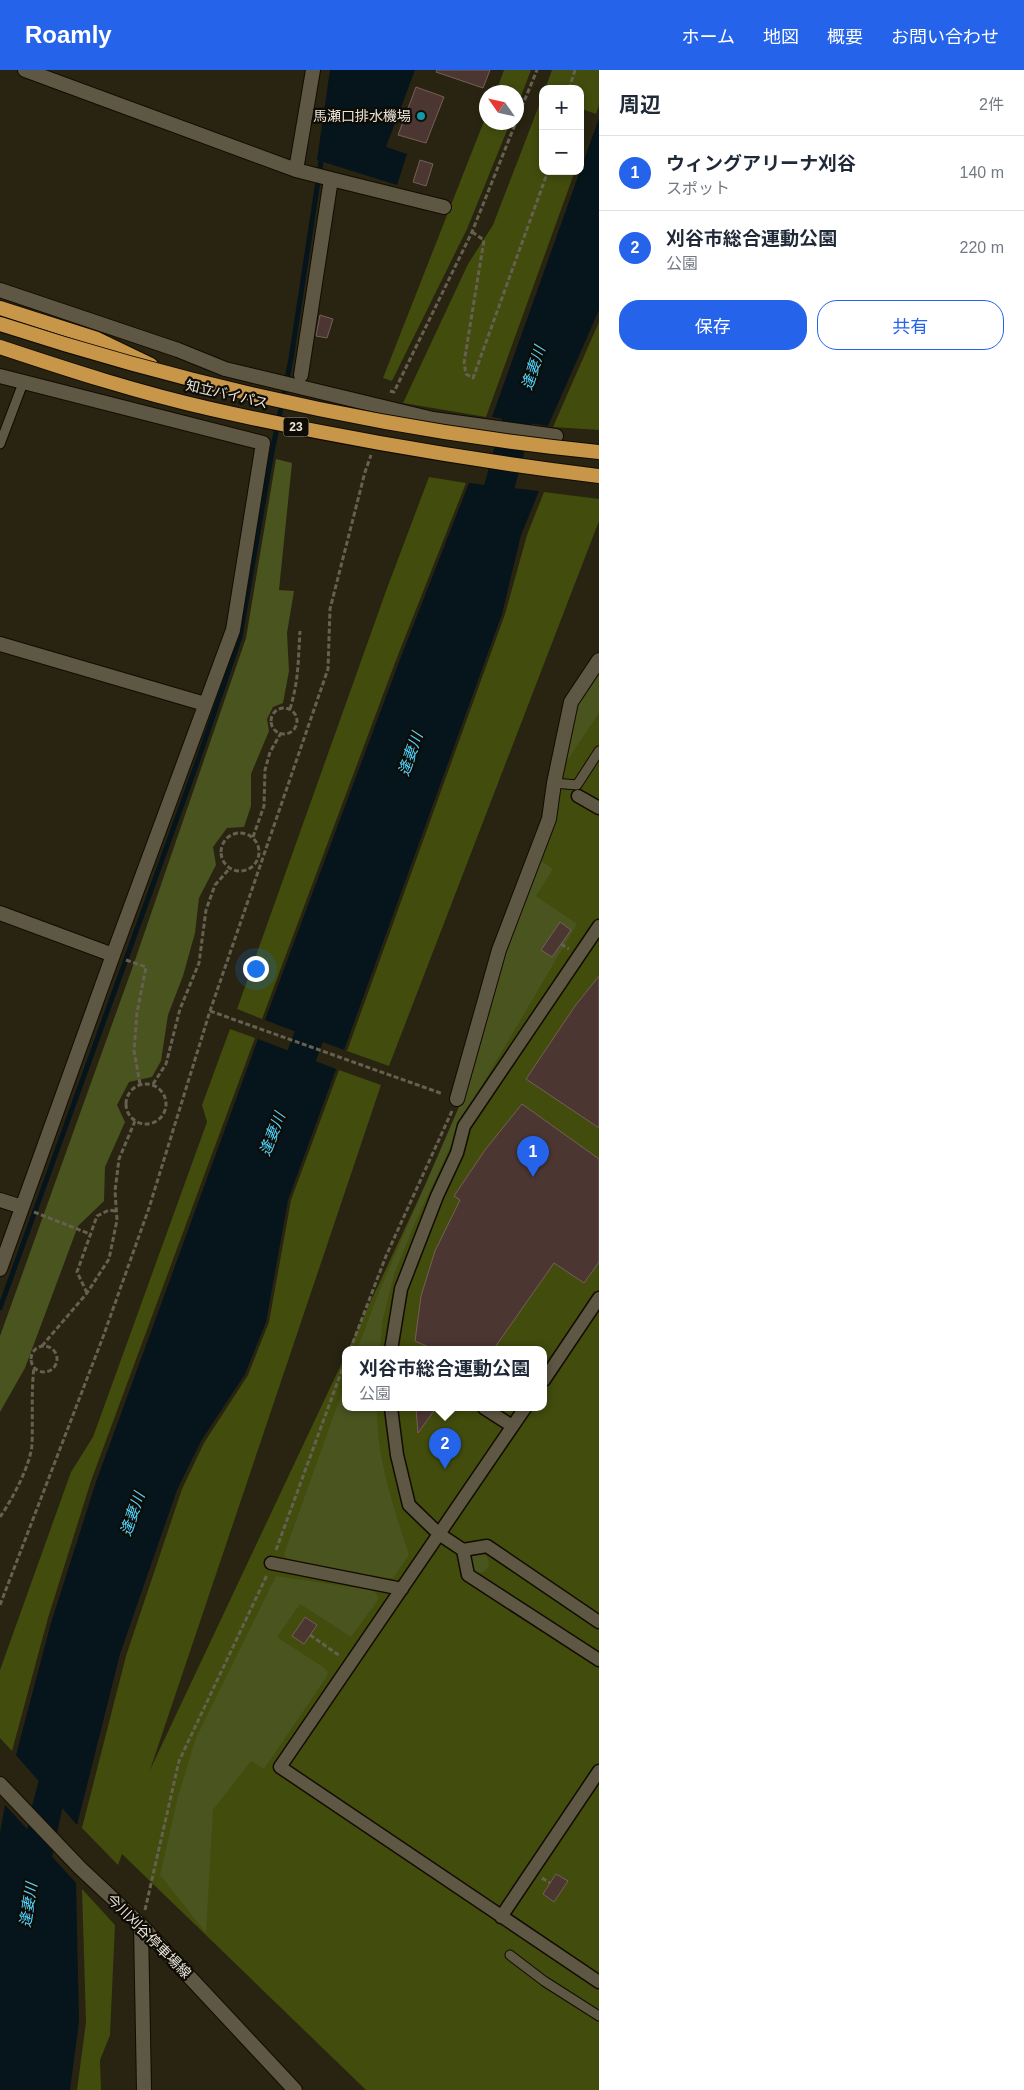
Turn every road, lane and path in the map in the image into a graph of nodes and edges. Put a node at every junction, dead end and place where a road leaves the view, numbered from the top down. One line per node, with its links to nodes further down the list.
1 (25, 70): 8 (street)
2 (313, 70): 8 (street)
3 (537, 70): 6 (path)
4 (575, 70): 5 (path)
5 (570, 85)
6 (524, 102)
7 (513, 130): 12 (path)
8 (296, 170): 10 (street)
9 (547, 175): 12 (path)
10 (330, 179): 11 (street); 17 (street)
11 (444, 207)
12 (472, 232): 22 (path)
13 (0, 290): 24 (street)
14 (0, 308): 19 (highway)
15 (0, 324): 19 (highway, 知立バイパス / 23, bridge)
16 (0, 348): 28 (highway, 知立バイパス / 23, bridge)
17 (302, 375)
18 (0, 376): 20 (street)
19 (175, 376): 26 (highway, 知立バイパス / 23, bridge)
20 (23, 383): 25 (lane); 32 (street)
21 (385, 391): 22 (path)
22 (394, 392): 23 (path)
23 (391, 401)
24 (556, 436)
25 (0, 444)
26 (599, 452)
27 (372, 454): 44 (path)
28 (599, 476)
29 (300, 631): 33 (path)
30 (0, 644): 32 (street)
31 (599, 660): 36 (street)
32 (205, 704): 43 (street)
33 (290, 709): 34 (path); 34 (path)
34 (281, 733): 39 (path)
35 (599, 751): 36 (lane)
36 (554, 783): 47 (street)
37 (578, 796): 38 (street)
38 (599, 808)
39 (253, 837): 40 (path); 40 (path)
40 (230, 868): 46 (path)
41 (0, 913): 43 (street)
42 (599, 926): 59 (street)
43 (113, 955): 45 (path); 50 (street)
44 (210, 1011): 47 (path); 72 (path)
45 (140, 1084): 46 (path); 48 (path)
46 (153, 1084): 48 (path)
47 (457, 1099): 58 (path)
48 (135, 1122): 51 (path)
49 (0, 1200): 50 (street)
50 (22, 1208): 54 (street)
51 (116, 1211): 53 (path); 55 (path)
52 (40, 1215): 53 (path)
53 (90, 1234): 55 (path)
54 (0, 1269)
55 (87, 1293): 57 (path)
56 (599, 1298): 62 (street)
57 (42, 1346): 60 (path); 60 (path)
58 (352, 1346)
59 (394, 1346)
60 (34, 1367): 67 (path)
61 (342, 1370): 70 (path)
62 (547, 1376)
63 (391, 1411): 68 (street)
64 (489, 1411): 66 (street)
65 (523, 1411): 66 (street)
66 (512, 1426): 68 (street)
67 (0, 1517)
68 (439, 1534): 69 (street); 71 (street)
69 (463, 1550): 73 (street); 75 (street)
70 (271, 1563): 71 (street); 80 (path)
71 (402, 1589): 76 (street)
72 (0, 1605)
73 (599, 1622)
74 (310, 1635): 76 (path)
75 (599, 1660)
76 (351, 1663): 79 (street)
77 (599, 1771): 79 (street)
78 (0, 1784): 80 (street, 今川刈谷停車場線)
79 (501, 1917): 82 (street)
80 (141, 1925): 84 (street); 85 (street, 今川刈谷停車場線)
81 (510, 1955): 83 (lane)
82 (599, 1982)
83 (599, 2016)
84 (144, 2090)
85 (296, 2090)

